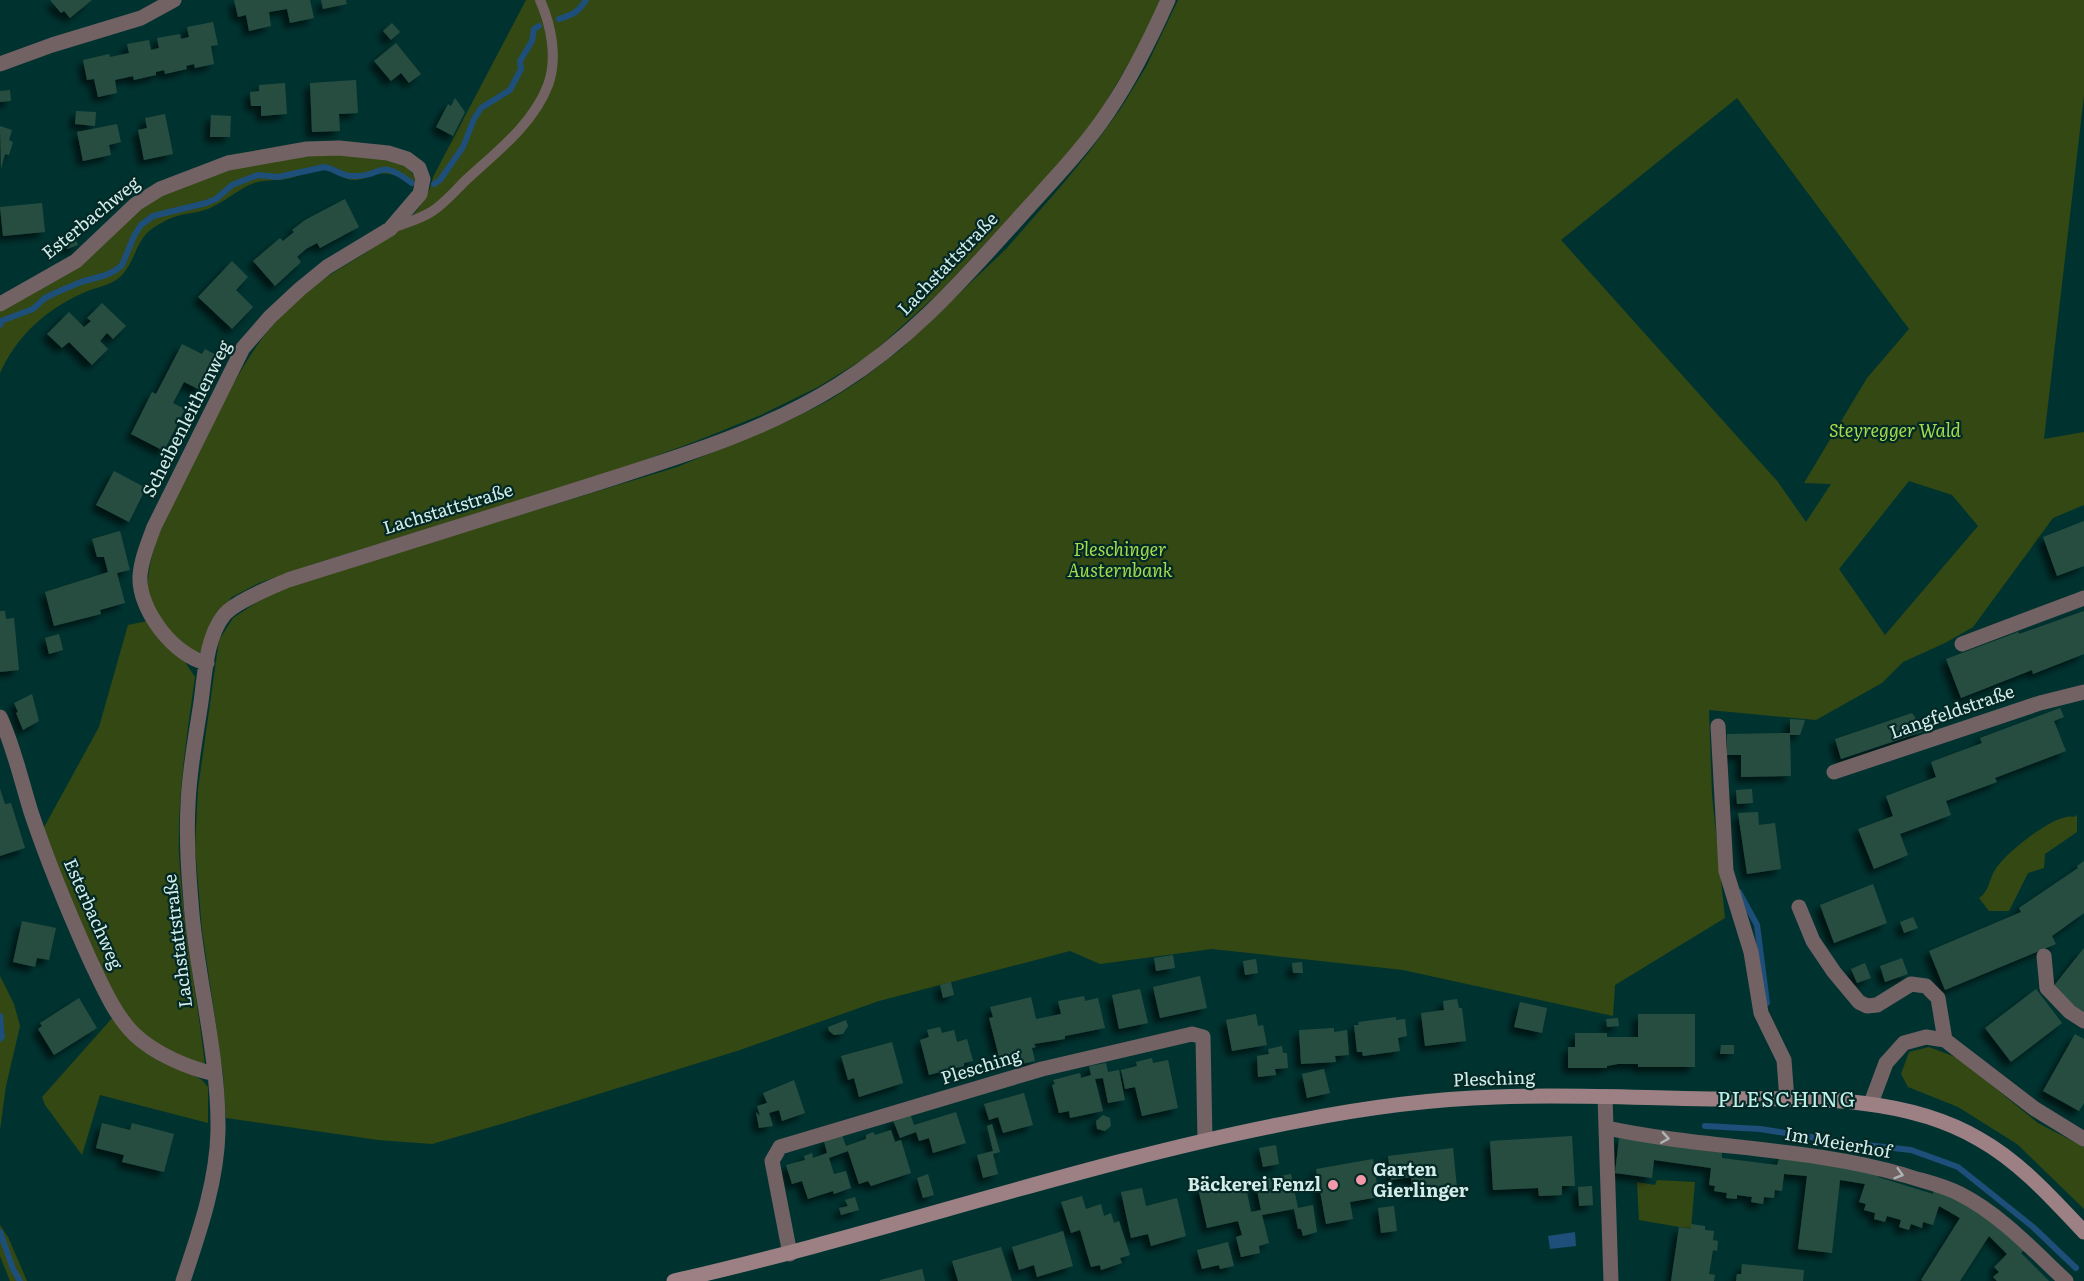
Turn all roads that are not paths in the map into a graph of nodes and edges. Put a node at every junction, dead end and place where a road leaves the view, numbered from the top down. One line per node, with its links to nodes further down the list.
1 (174, 0): 4 (street)
2 (540, 0): 5 (lane)
3 (1168, 0): 9 (street, Lachstattstraße)
4 (0, 64)
5 (390, 229): 6 (street, Esterbachweg); 9 (street, Scheibenleithenweg)
6 (0, 304)
7 (2084, 598): 8 (street)
8 (1962, 644)
9 (207, 663): 18 (street, Lachstattstraße)
10 (2084, 692): 13 (street, Langfeldstraße)
11 (0, 717): 18 (street, Esterbachweg)
12 (1718, 726): 20 (street)
13 (1834, 772)
14 (1800, 907): 17 (street)
15 (2044, 956): 16 (street)
16 (2084, 1021)
17 (1945, 1040): 21 (street); 23 (street)
18 (215, 1074): 27 (street, Lachstattstraße)
19 (1605, 1097): 20 (main road, Plesching); 22 (street); 24 (main road, Plesching)
20 (1787, 1100): 21 (main road, Plesching)
21 (1870, 1103): 25 (main road, Plesching)
22 (1607, 1128): 29 (street); 30 (street, Im Meierhof, one-way to 30)
23 (2084, 1139)
24 (1205, 1140): 26 (main road, Plesching); 26 (street, Plesching)
25 (2084, 1232)
26 (790, 1254): 28 (main road, Plesching)
27 (183, 1281)
28 (674, 1281)
29 (1611, 1281)
30 (2066, 1281)

